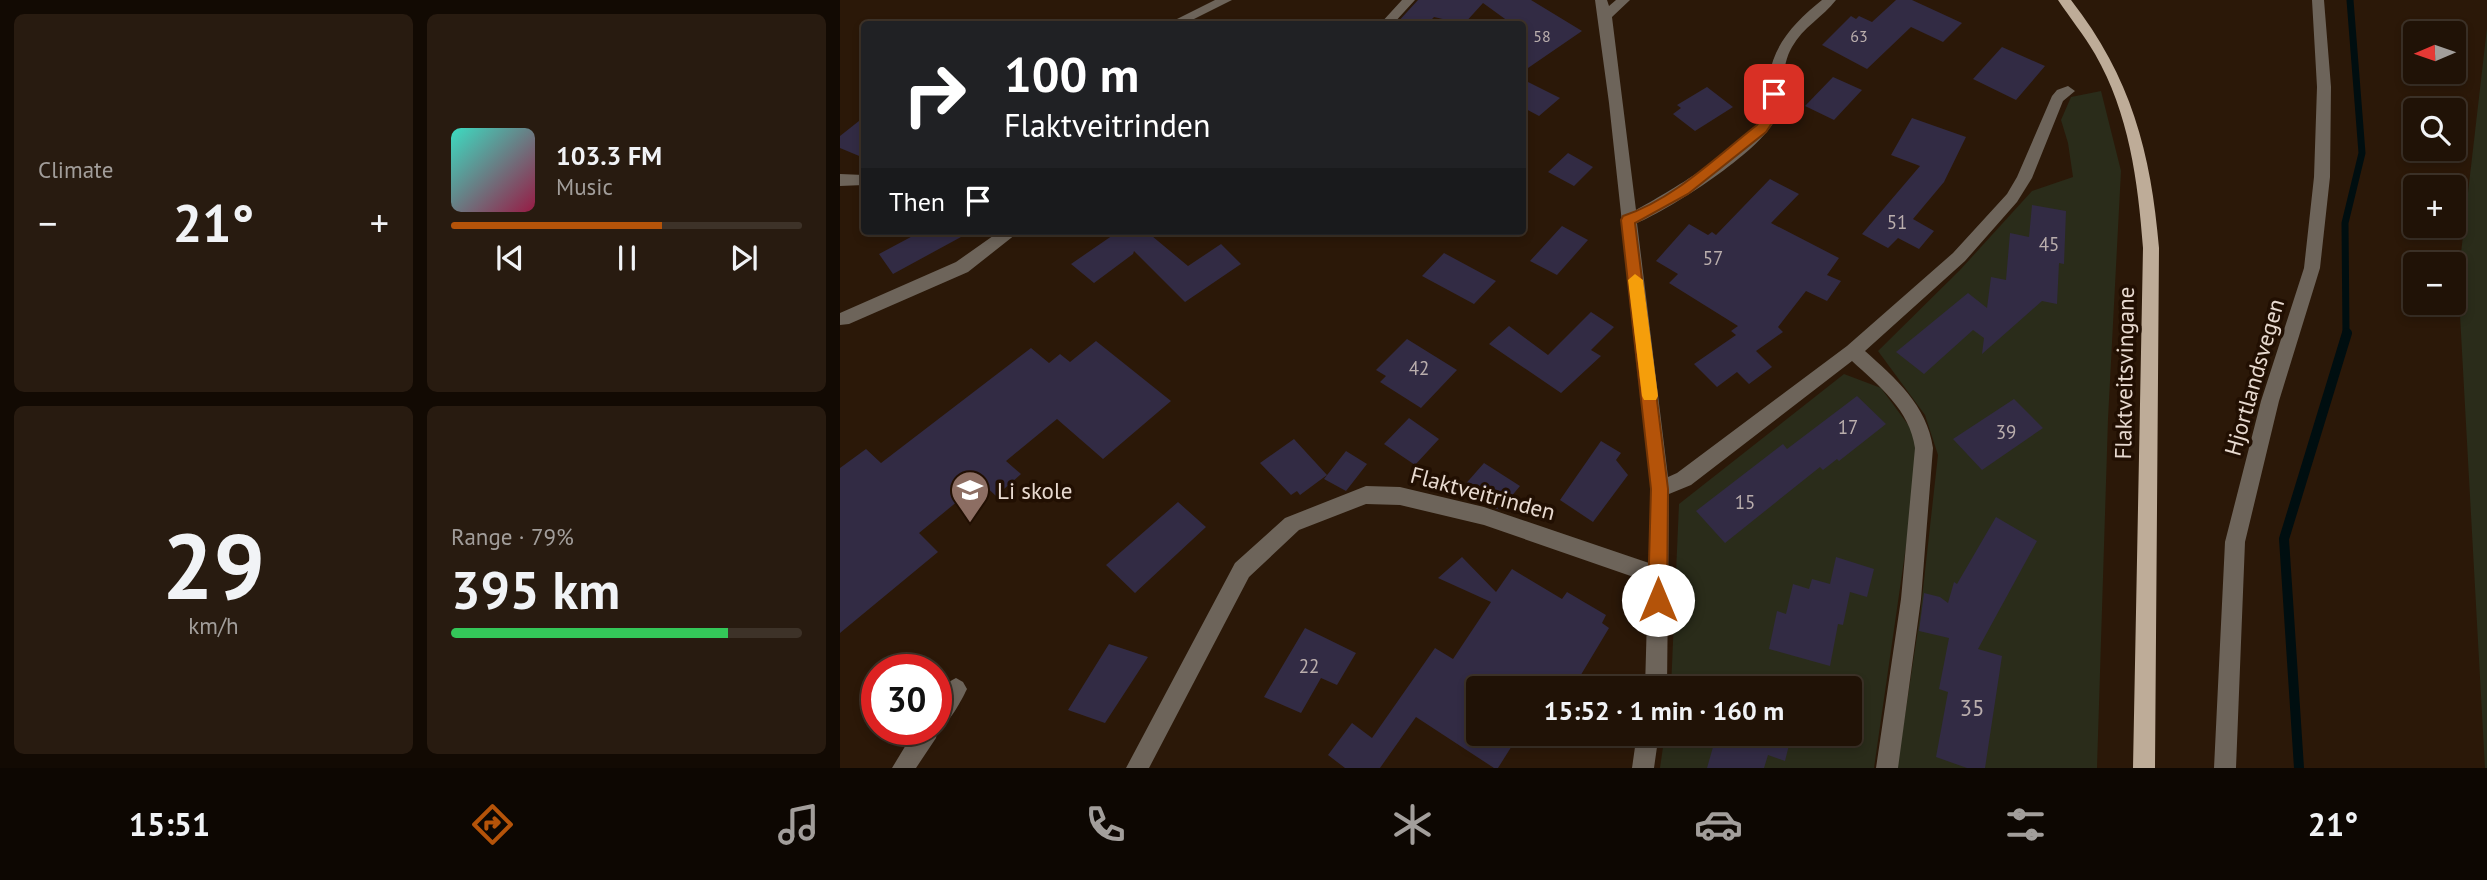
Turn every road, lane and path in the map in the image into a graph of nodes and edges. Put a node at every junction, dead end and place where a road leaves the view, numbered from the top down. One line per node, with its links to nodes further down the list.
1 (1226, 0): 8 (street)
2 (1409, 0): 9 (street)
3 (1624, 0): 7 (street)
4 (1830, 0): 13 (street)
5 (2064, 0): 28 (main road, Flaktveitsvingane)
6 (2318, 0): 29 (street, Hjortlandsvegen)
7 (1603, 8): 13 (street)
8 (1180, 21)
9 (1389, 21)
10 (2068, 91): 16 (street)
11 (840, 180): 12 (street)
12 (861, 180)
13 (1628, 220): 17 (street)
14 (1006, 235): 15 (street)
15 (843, 319)
16 (1853, 351): 17 (street); 27 (street)
17 (1660, 489): 18 (street)
18 (1658, 576): 19 (street); 25 (street, Flaktveitrinden)
19 (1656, 676)
20 (956, 689): 21 (street)
21 (952, 695)
22 (918, 745): 24 (street)
23 (1646, 746): 26 (street)
24 (903, 768)
25 (1137, 768)
26 (1643, 768)
27 (1887, 768)
28 (2144, 768)
29 (2225, 768)

